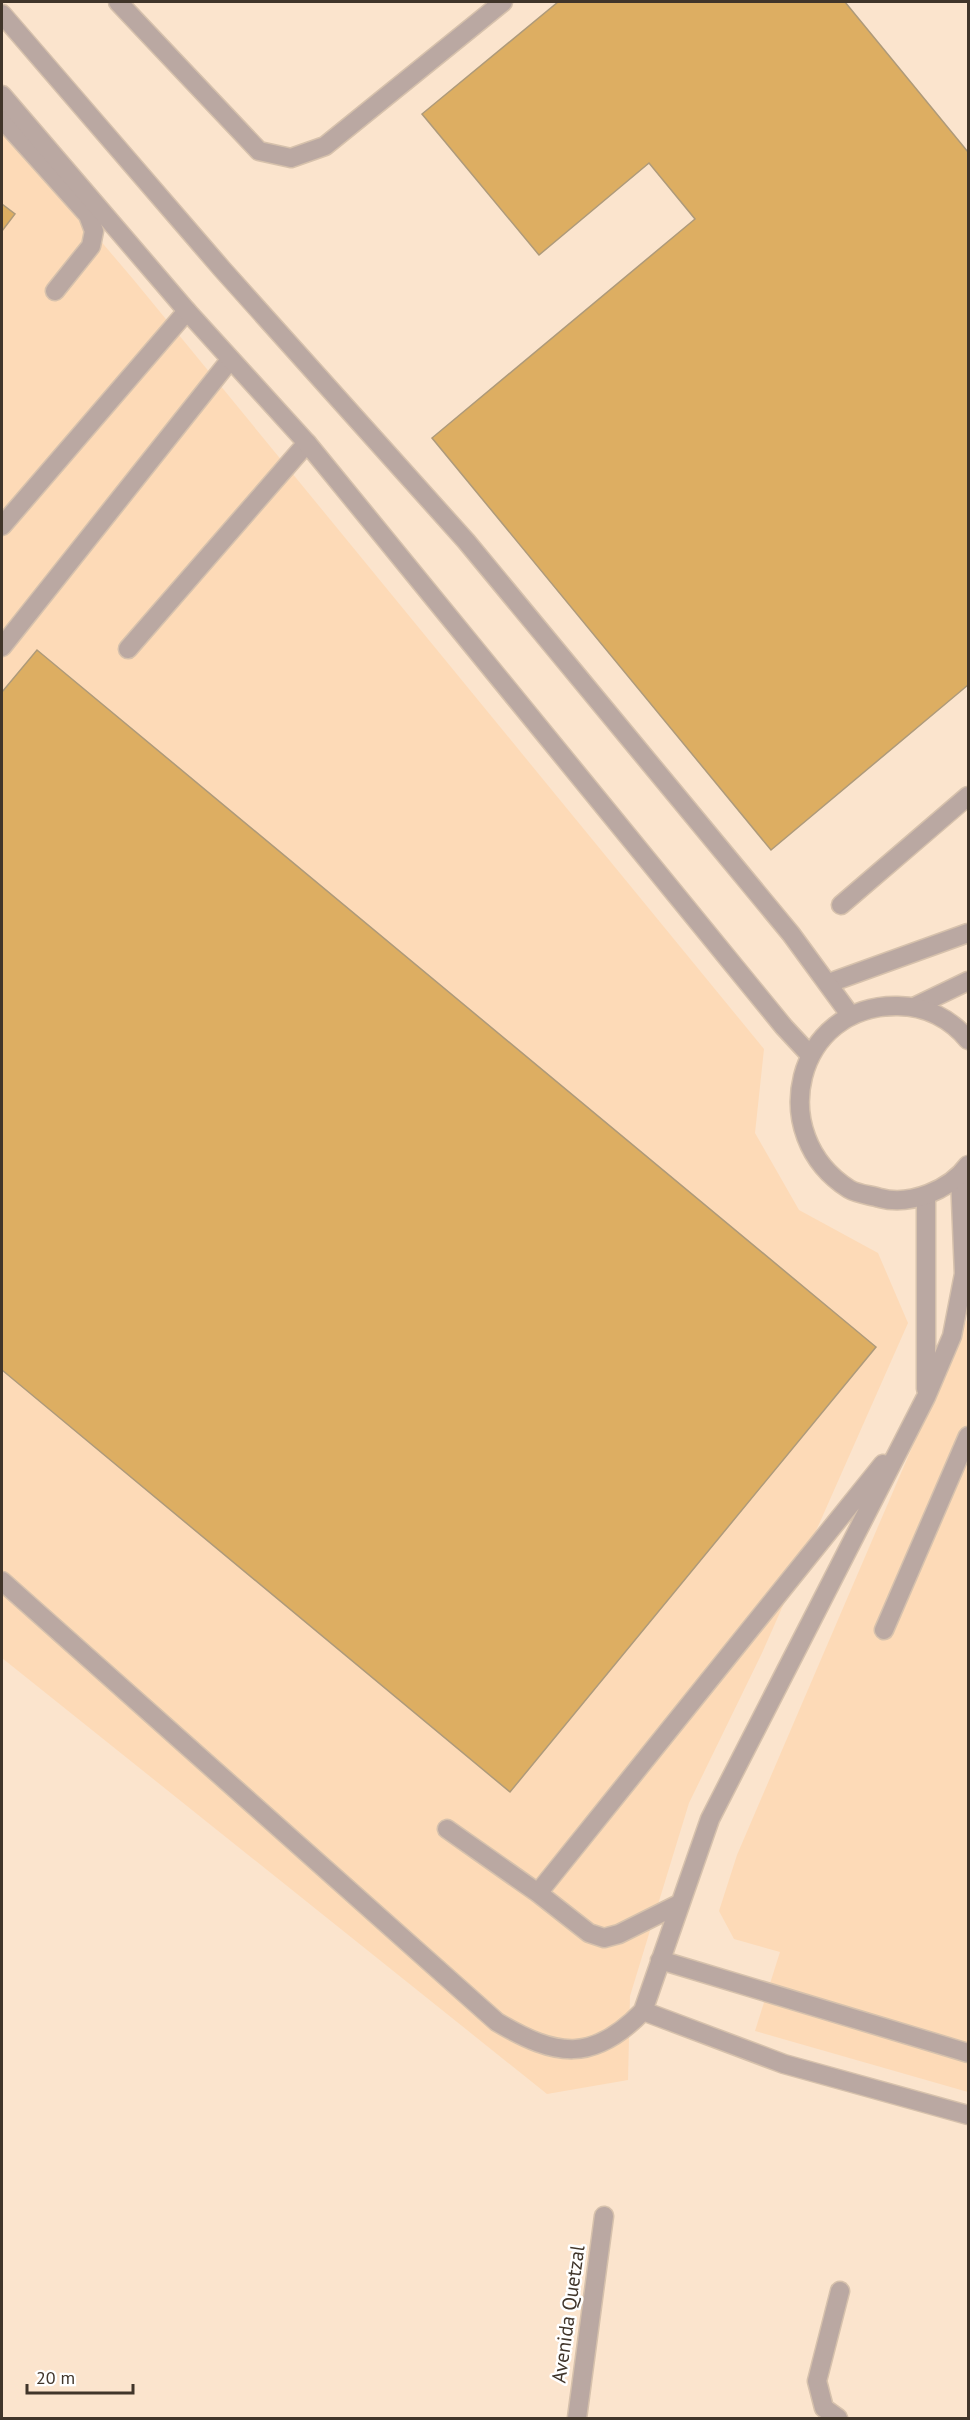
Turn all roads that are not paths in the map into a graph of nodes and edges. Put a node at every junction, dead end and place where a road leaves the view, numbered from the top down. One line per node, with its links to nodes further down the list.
1 (118, 2): 2 (street)
2 (503, 2)
3 (2, 14): 17 (street)
4 (2, 95): 7 (street)
5 (2, 119): 6 (street)
6 (56, 291)
7 (188, 311): 8 (street); 10 (street)
8 (230, 360): 9 (street); 11 (street)
9 (307, 444): 12 (street); 21 (street)
10 (2, 526)
11 (2, 647)
12 (128, 649)
13 (969, 796): 14 (street)
14 (841, 905)
15 (969, 933): 17 (street)
16 (969, 981): 18 (street)
17 (830, 983): 19 (street)
18 (916, 1006): 19 (street); 20 (street)
19 (851, 1016): 21 (street)
20 (969, 1040)
21 (810, 1055): 23 (street)
22 (964, 1171): 23 (street); 24 (street)
23 (926, 1196): 24 (street)
24 (926, 1397): 25 (street)
25 (908, 1432): 30 (street); 31 (street)
26 (969, 1436): 28 (street)
27 (2, 1581): 33 (street)
28 (885, 1630)
29 (447, 1829): 30 (street)
30 (538, 1893): 31 (street)
31 (679, 1904): 32 (street)
32 (660, 1960): 33 (street); 34 (street)
33 (643, 2011): 35 (street)
34 (969, 2053)
35 (969, 2115)
36 (604, 2216): 38 (street, Avenida Quetzal)
37 (840, 2290): 39 (street)
38 (577, 2418)
39 (838, 2418)

